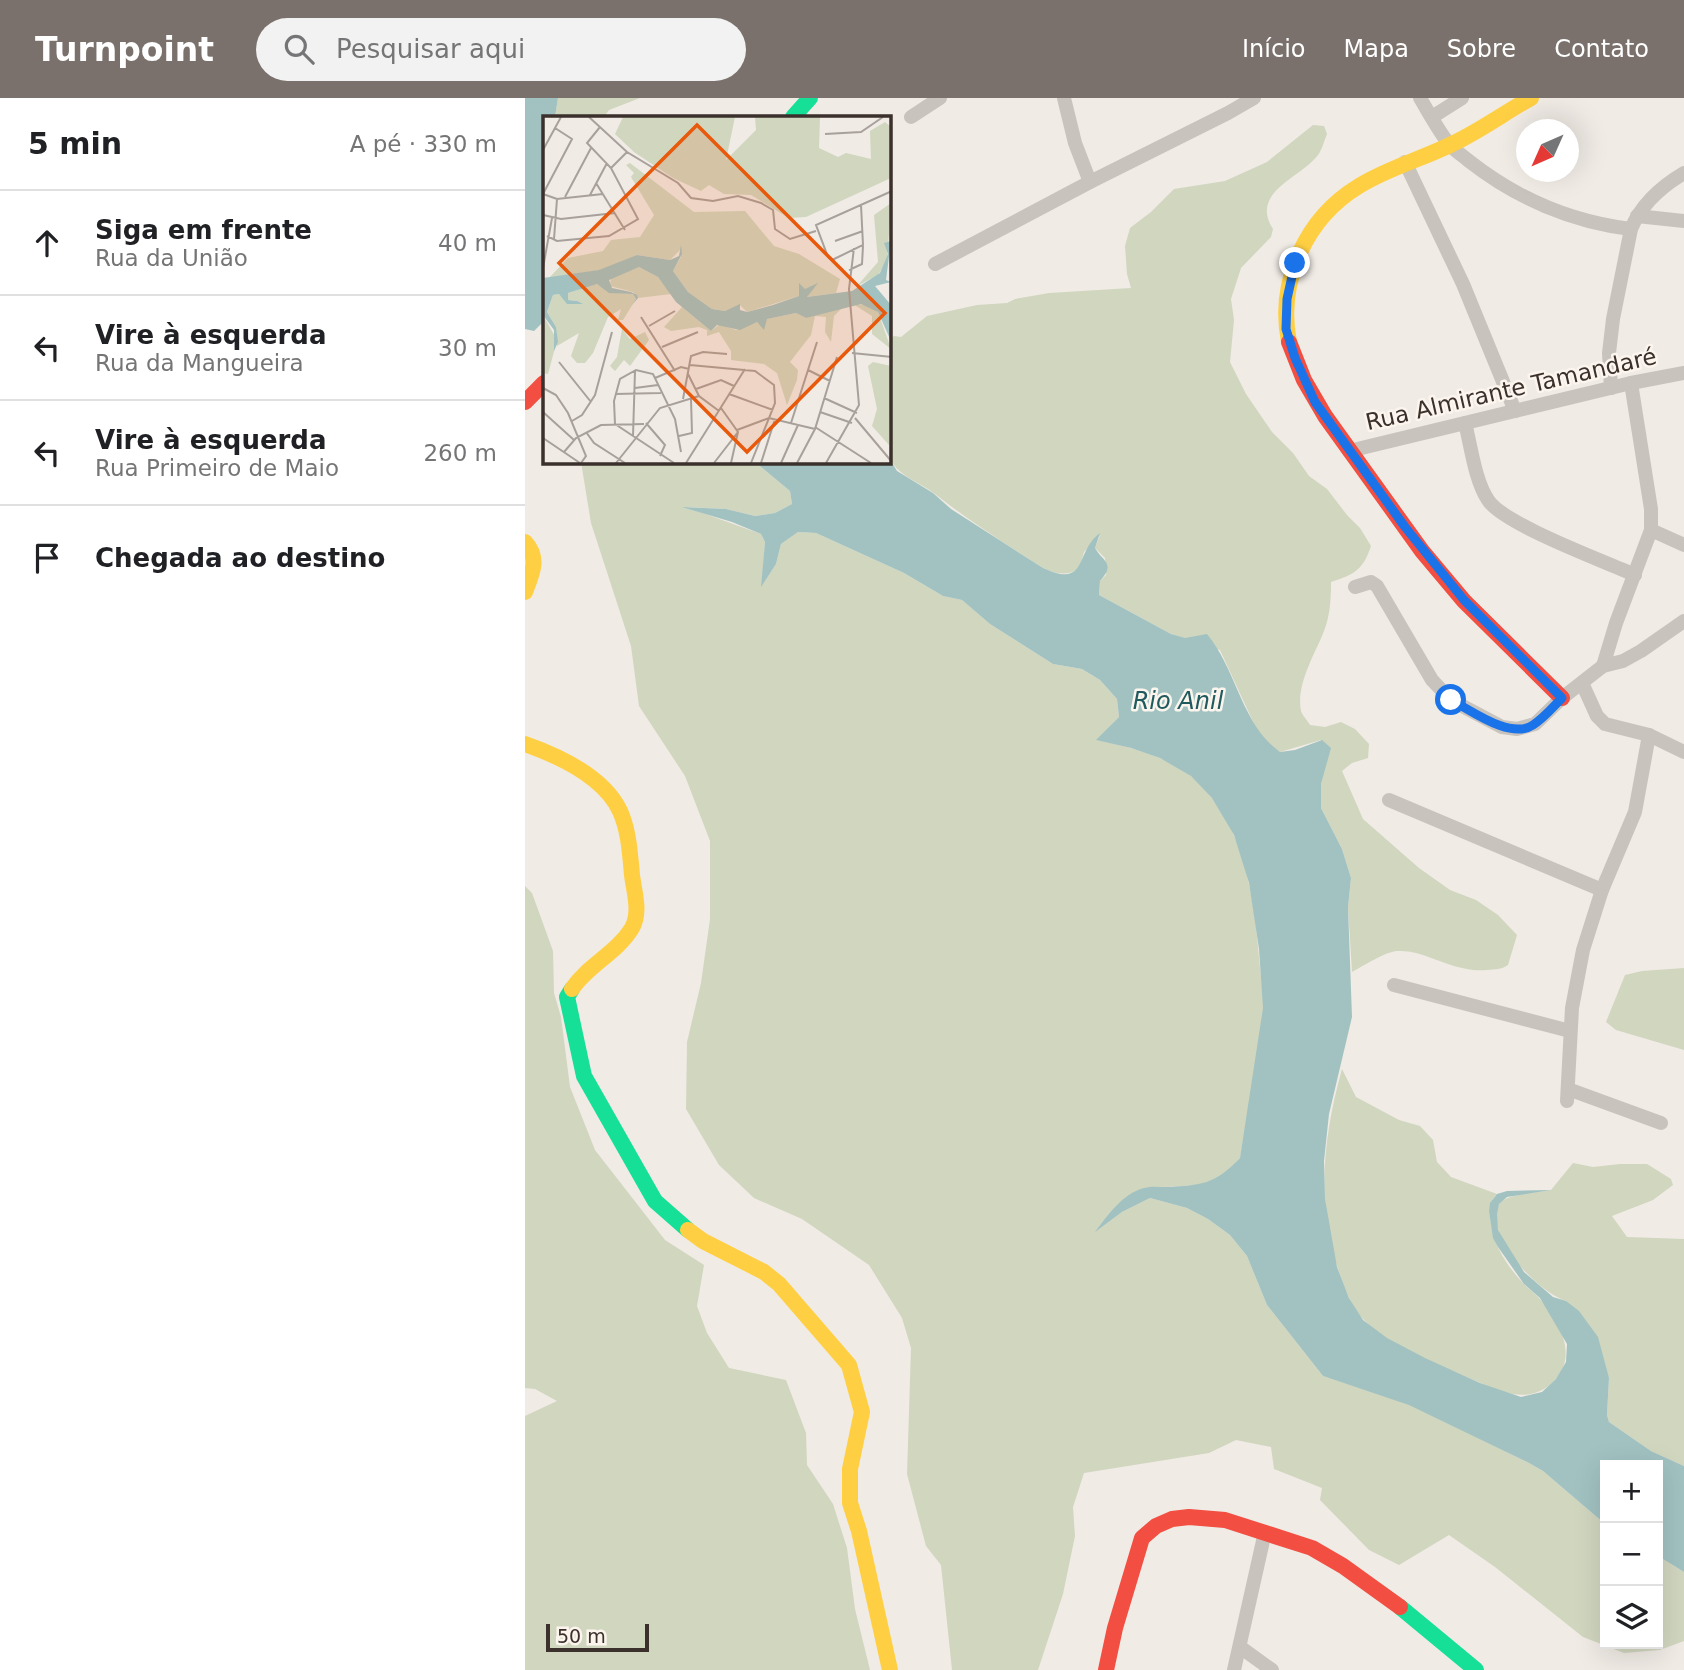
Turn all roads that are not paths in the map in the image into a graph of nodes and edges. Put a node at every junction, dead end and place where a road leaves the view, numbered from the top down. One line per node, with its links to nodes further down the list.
1 (810, 98): 8 (street)
2 (940, 98): 9 (street)
3 (1064, 98): 14 (street)
4 (1254, 98): 14 (street)
5 (1420, 98): 10 (street)
6 (1462, 98): 10 (street)
7 (1531, 98): 11 (street)
8 (794, 116)
9 (911, 117)
10 (1432, 117): 11 (street)
11 (1449, 145): 12 (street); 16 (street)
12 (1405, 162): 23 (street); 25 (street)
13 (1684, 173): 16 (street)
14 (1090, 182): 17 (street)
15 (1684, 221): 16 (street)
16 (1634, 223): 21 (street)
17 (935, 264)
18 (1684, 373): 19 (street, Rua Almirante Tamandaré)
19 (1631, 383): 21 (street, Rua Almirante Tamandaré); 26 (street)
20 (543, 384): 22 (street)
21 (1611, 388): 23 (street, Rua Almirante Tamandaré)
22 (525, 402)
23 (1515, 411): 24 (street, Rua Almirante Tamandaré)
24 (1465, 423): 25 (street, Rua Almirante Tamandaré); 31 (street)
25 (1349, 451): 37 (street)
26 (1650, 530): 28 (street); 31 (street)
27 (525, 542): 30 (street)
28 (1684, 545)
29 (525, 554): 30 (street)
30 (534, 571): 33 (street)
31 (1635, 575): 35 (street)
32 (1355, 587): 37 (street)
33 (525, 592)
34 (1684, 621): 35 (street)
35 (1603, 666): 36 (street)
36 (1582, 683): 37 (street); 38 (street)
37 (1562, 698)
38 (1649, 735): 40 (street); 42 (street)
39 (525, 744): 48 (street)
40 (1684, 752)
41 (1389, 800): 42 (street)
42 (1602, 890): 44 (street)
43 (1394, 985): 44 (street)
44 (1570, 1031): 45 (street)
45 (1661, 1123)
46 (1265, 1532): 47 (street); 49 (street); 52 (street)
47 (1240, 1647): 50 (street); 51 (street)
48 (890, 1670)
49 (1106, 1670)
50 (1234, 1670)
51 (1272, 1670)
52 (1476, 1670)

